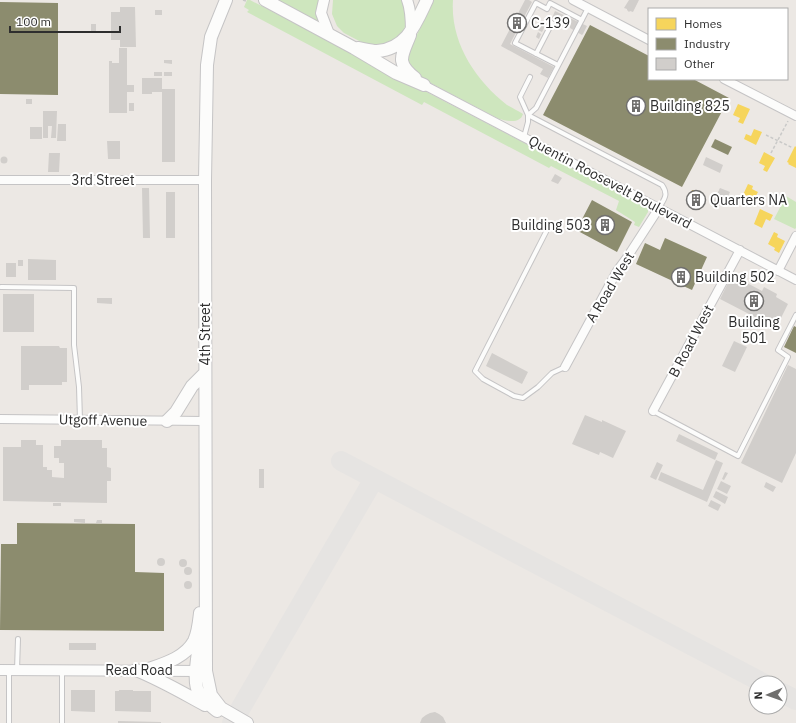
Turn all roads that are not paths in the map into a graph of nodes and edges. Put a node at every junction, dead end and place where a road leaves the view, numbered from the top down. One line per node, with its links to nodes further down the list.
1 (226, 0): 23 (main road, 4th Street)
2 (265, 0): 11 (main road)
3 (324, 0): 11 (street)
4 (407, 0): 10 (street)
5 (427, 0): 10 (main road)
6 (573, 0): 7 (street)
7 (588, 8): 8 (lane); 12 (street)
8 (582, 20): 14 (lane); 15 (lane)
9 (552, 22): 14 (lane)
10 (411, 32): 13 (main road); 18 (main road)
11 (329, 34): 13 (main road)
12 (648, 39)
13 (354, 48): 18 (main road)
14 (536, 54): 15 (lane)
15 (558, 65): 19 (lane)
16 (530, 77): 19 (lane)
17 (726, 80): 20 (street)
18 (424, 85): 21 (street, Quentin Roosevelt Boulevard)
19 (528, 115): 21 (lane); 24 (lane)
20 (794, 115)
21 (524, 137): 24 (street, Quentin Roosevelt Boulevard)
22 (0, 180): 23 (street, 3rd Street)
23 (205, 180): 33 (main road, 4th Street)
24 (659, 208): 27 (street, Quentin Roosevelt Boulevard); 32 (street, A Road West)
25 (548, 228): 32 (lane)
26 (796, 236): 28 (street)
27 (740, 250): 28 (street, Quentin Roosevelt Boulevard); 34 (street, B Road West)
28 (778, 271): 29 (street, Quentin Roosevelt Boulevard)
29 (796, 280)
30 (1, 287): 36 (lane)
31 (796, 315): 34 (lane)
32 (565, 368)
33 (205, 372): 37 (main road); 38 (main road, 4th Street)
34 (653, 411)
35 (0, 419): 36 (street, Utgoff Avenue)
36 (80, 420): 37 (street, Utgoff Avenue)
37 (167, 421): 38 (street, Utgoff Avenue)
38 (205, 421): 39 (main road, 4th Street)
39 (206, 576): 43 (main road); 44 (main road, 4th Street); 46 (main road)
40 (18, 639): 41 (lane)
41 (9, 670): 42 (street, Read Road); 47 (lane)
42 (62, 670): 43 (street, Read Road); 48 (lane)
43 (141, 670): 44 (street, Read Road); 45 (main road)
44 (201, 671): 45 (main road); 46 (main road)
45 (217, 711): 46 (main road)
46 (230, 713): 49 (main road)
47 (9, 723)
48 (62, 723)
49 (247, 723)

